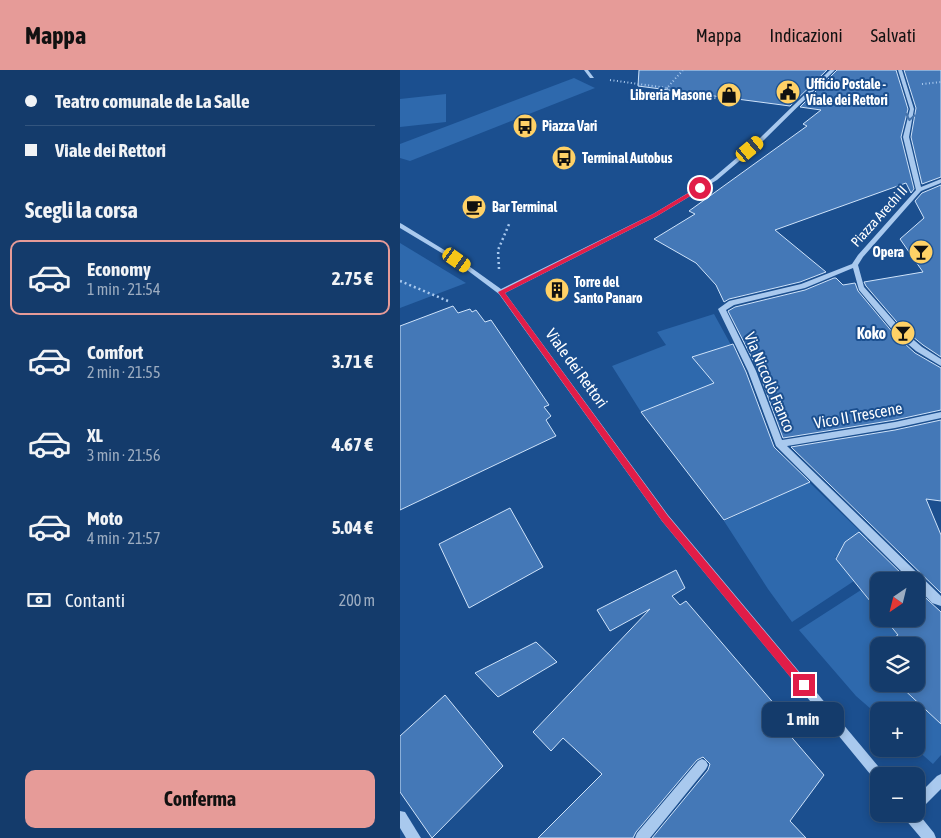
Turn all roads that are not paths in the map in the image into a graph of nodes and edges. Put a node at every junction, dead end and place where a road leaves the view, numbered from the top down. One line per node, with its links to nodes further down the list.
1 (586, 70): 4 (street)
2 (833, 70): 9 (street)
3 (900, 70): 6 (street, one-way to 6)
4 (592, 77)
5 (941, 181): 6 (street)
6 (919, 190): 8 (street, Piazza Arechi II)
7 (400, 224): 9 (street, Viale dei Rettori)
8 (855, 264): 10 (street, Piazza Arechi II); 12 (street, Via Niccolò Franco)
9 (501, 292): 15 (street, Viale dei Rettori)
10 (941, 363)
11 (941, 414): 12 (street, Vico II Trescene)
12 (779, 444): 13 (street, Via Niccolò Franco)
13 (941, 601)
14 (702, 765): 19 (street)
15 (872, 767)
16 (941, 780): 17 (street)
17 (925, 797)
18 (916, 822): 20 (street)
19 (642, 838)
20 (929, 838)

